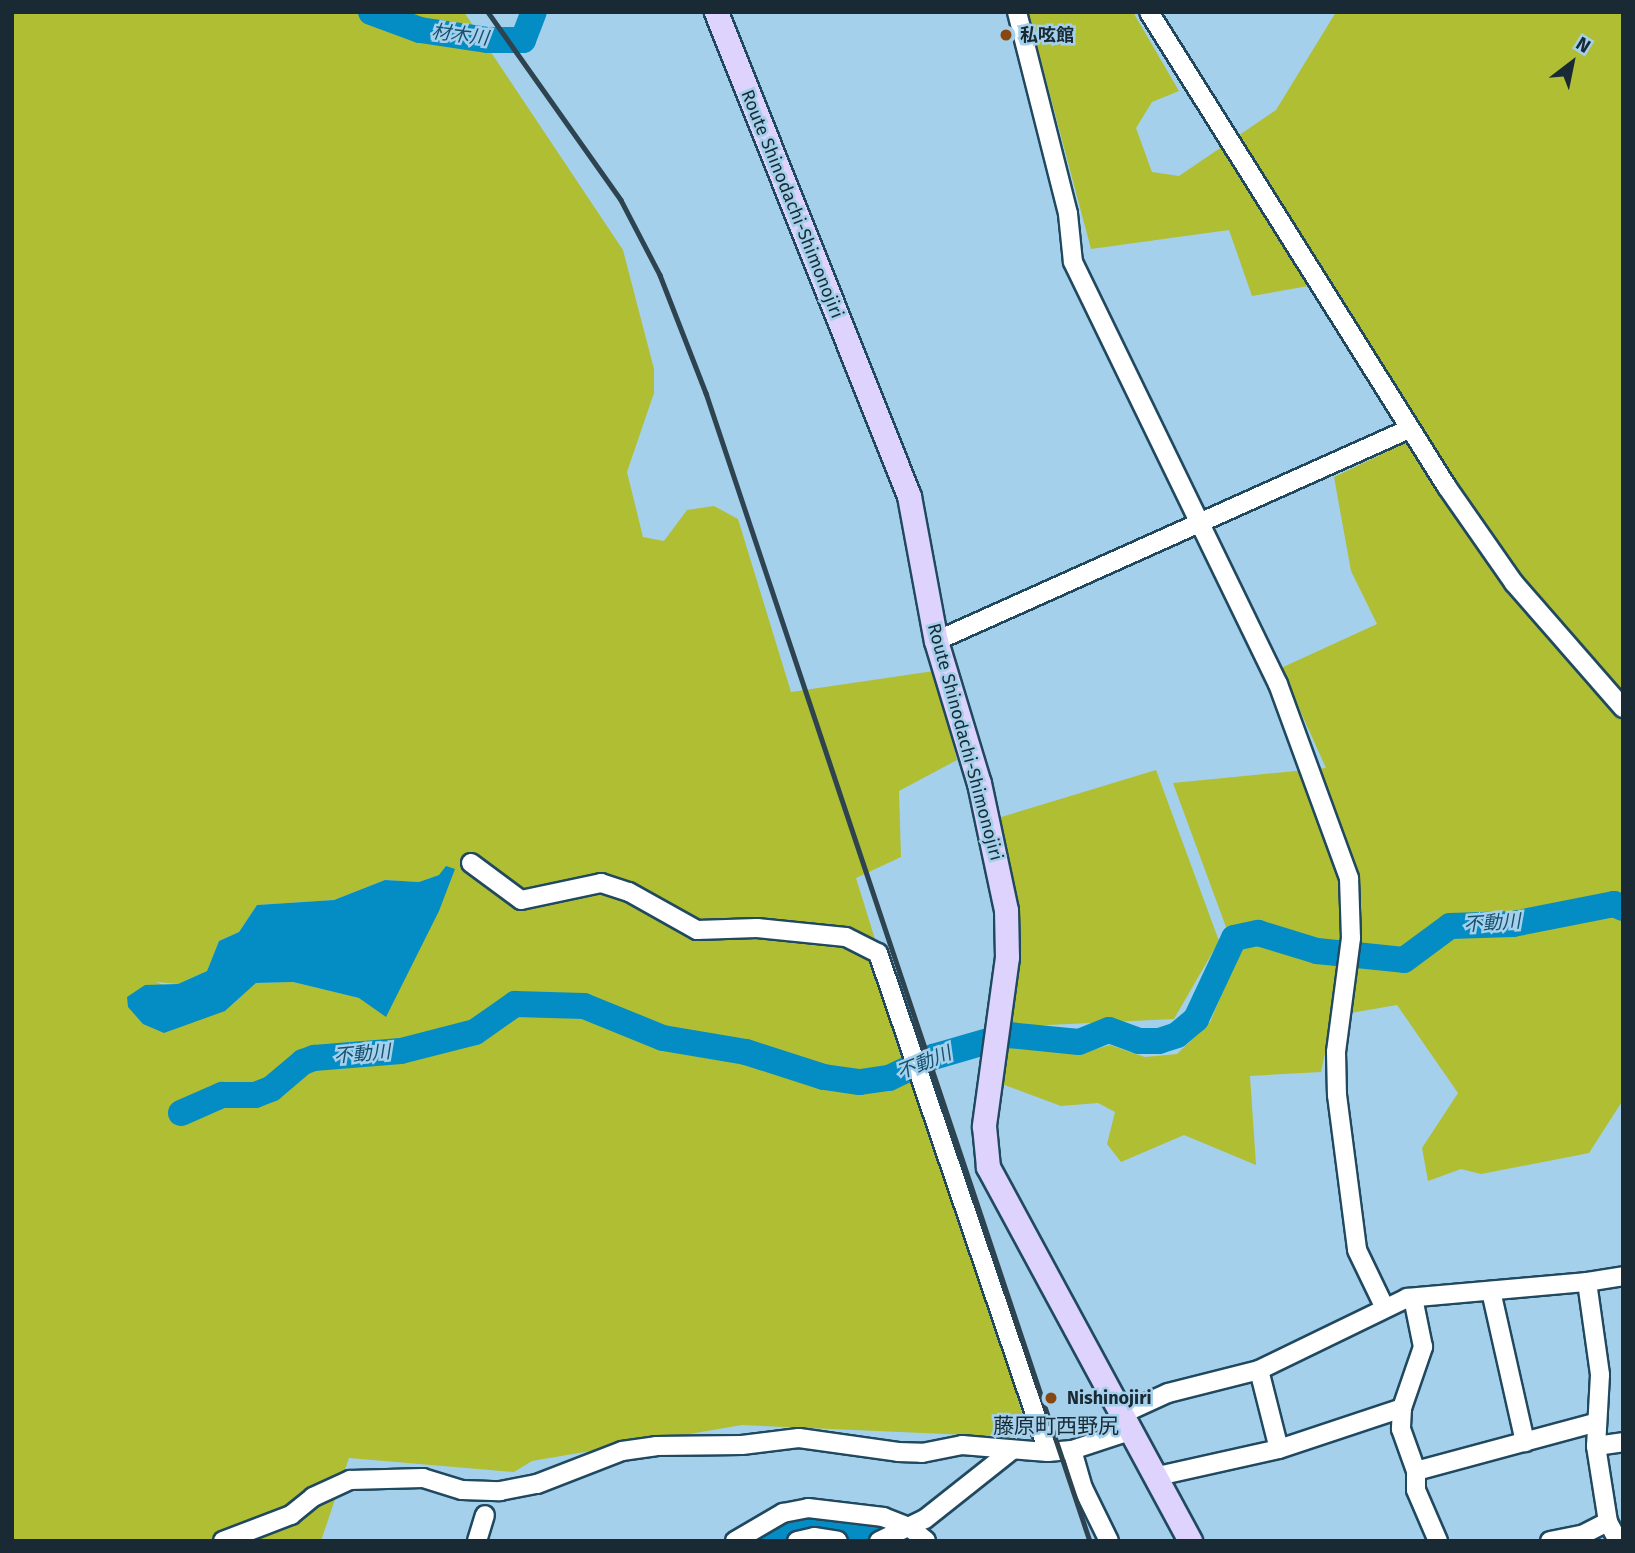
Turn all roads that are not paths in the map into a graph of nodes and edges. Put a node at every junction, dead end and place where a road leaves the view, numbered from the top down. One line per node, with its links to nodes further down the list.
1 (716, 12): 6 (main road, Route Shinodachi-Shimonojiri)
2 (1017, 12): 5 (street)
3 (1149, 12): 4 (street)
4 (1409, 429): 5 (street); 7 (street)
5 (1201, 519): 6 (street); 13 (street)
6 (936, 641): 16 (main road, Route Shinodachi-Shimonojiri)
7 (1623, 708)
8 (471, 863): 24 (street)
9 (1623, 1276): 10 (street)
10 (1587, 1282): 11 (street); 17 (street)
11 (1491, 1291): 12 (street); 18 (street)
12 (1413, 1298): 13 (street); 15 (street)
13 (1384, 1306): 14 (street)
14 (1259, 1370): 16 (street); 21 (street)
15 (1402, 1408): 21 (street); 25 (street)
16 (1128, 1421): 23 (street); 26 (main road, Route Shinodachi-Shimonojiri)
17 (1594, 1423): 18 (street); 20 (street)
18 (1525, 1442): 25 (street)
19 (1623, 1442): 20 (street)
20 (1596, 1447): 28 (street)
21 (1279, 1449): 26 (street)
22 (1012, 1450): 24 (street); 29 (street); 30 (street)
23 (1072, 1450): 24 (street); 37 (street)
24 (1048, 1452)
25 (1416, 1471): 39 (street)
26 (1158, 1476): 38 (main road, Route Shinodachi-Shimonojiri)
27 (485, 1515): 31 (street)
28 (1608, 1522): 40 (street); 41 (street)
29 (903, 1530): 32 (street); 35 (street); 36 (street)
30 (223, 1541)
31 (477, 1541)
32 (735, 1541)
33 (797, 1541): 34 (street)
34 (838, 1541)
35 (879, 1541)
36 (926, 1541)
37 (1109, 1541)
38 (1190, 1541)
39 (1438, 1541)
40 (1550, 1541)
41 (1618, 1541)

